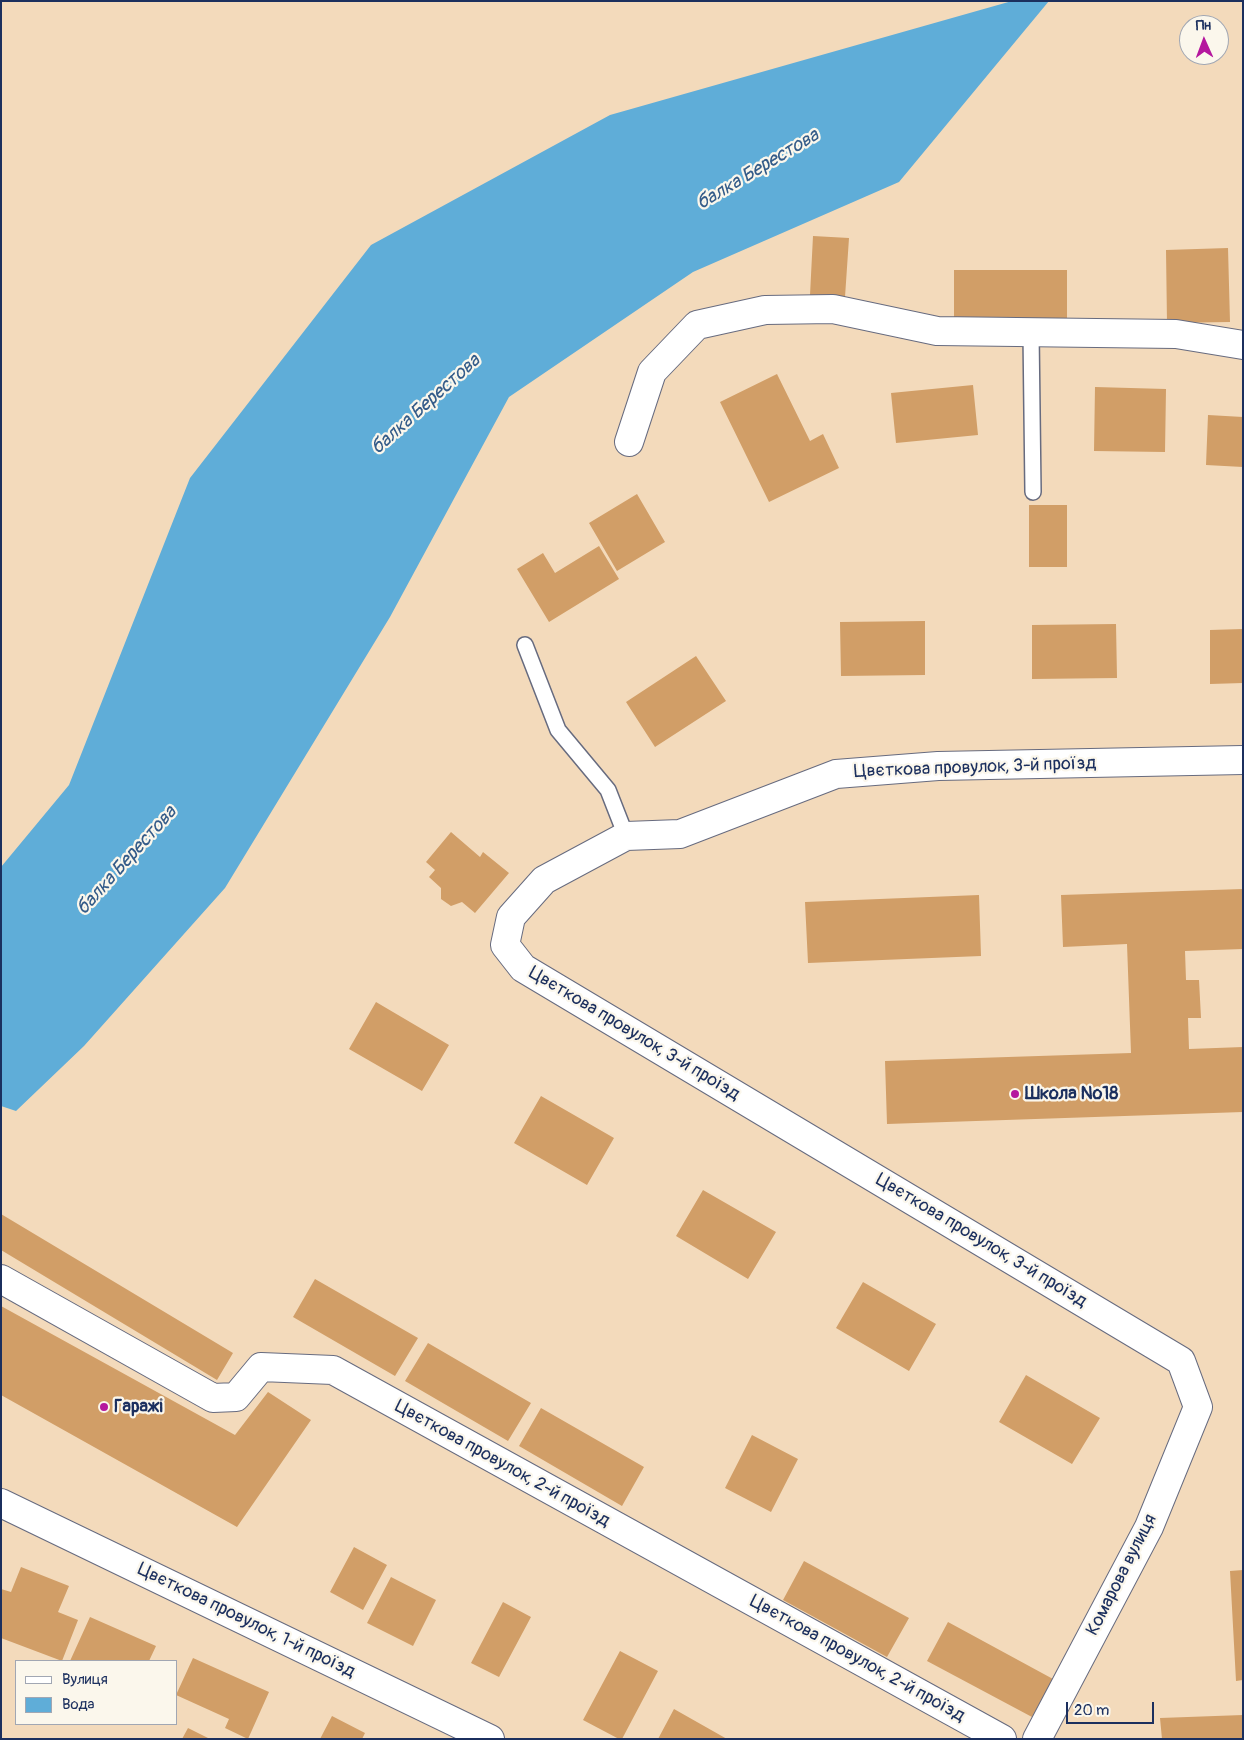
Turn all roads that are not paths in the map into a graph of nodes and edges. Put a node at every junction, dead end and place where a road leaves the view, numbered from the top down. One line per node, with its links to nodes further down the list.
1 (1031, 332): 2 (street); 3 (street); 4 (lane)
2 (1243, 345)
3 (629, 442)
4 (1033, 492)
5 (525, 645): 7 (lane)
6 (1243, 760): 7 (street, Цвєткова провулок, 3-й проїзд)
7 (626, 836): 9 (street, Цвєткова провулок, 3-й проїзд)
8 (1, 1279): 12 (street, Цвєткова провулок, 2-й проїзд)
9 (1198, 1407): 13 (street, Комарова вулиця)
10 (1, 1503): 11 (street, Цвєткова провулок, 1-й проїзд)
11 (490, 1739)
12 (1002, 1739)
13 (1037, 1739)

